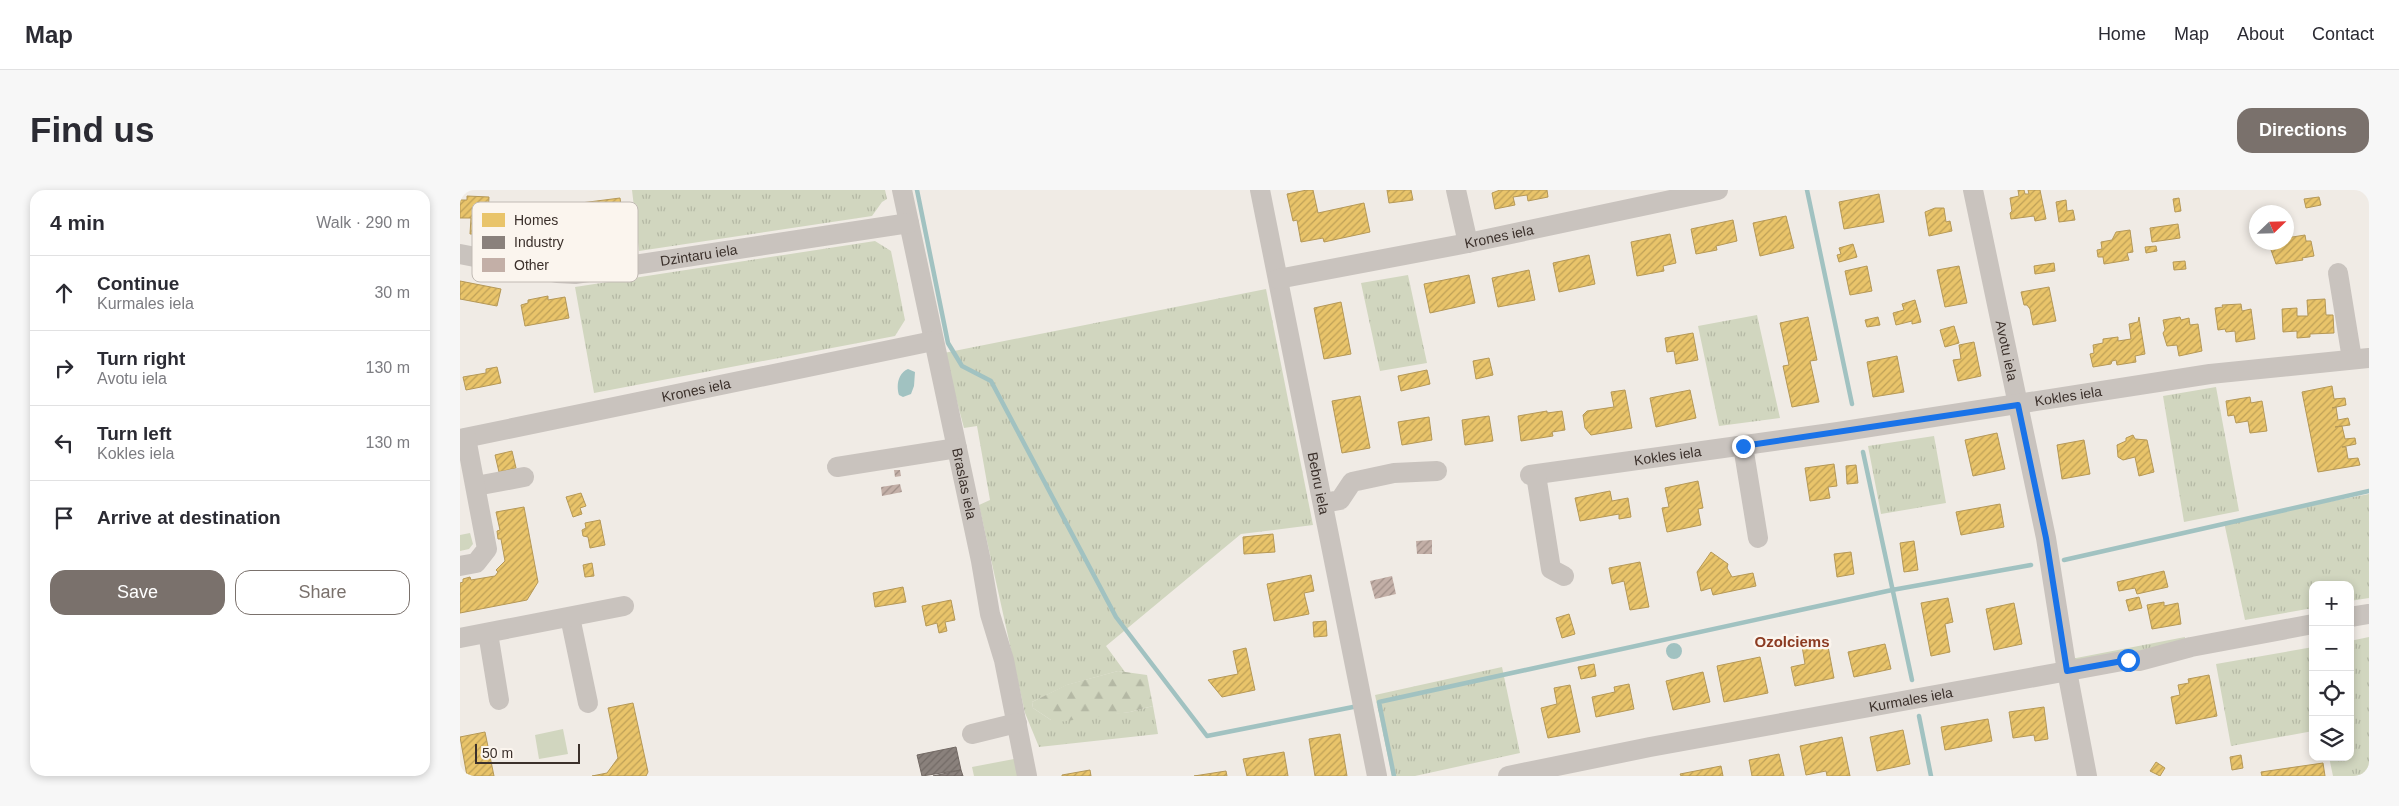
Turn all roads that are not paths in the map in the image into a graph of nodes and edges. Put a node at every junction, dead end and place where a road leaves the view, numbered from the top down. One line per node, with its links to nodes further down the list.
1 (902, 190): 7 (street, Braslas iela)
2 (1260, 190): 11 (street, Bebru iela)
3 (1456, 190): 8 (street)
4 (1718, 190): 6 (street, Krones iela)
5 (1973, 190): 14 (street, Avotu iela)
6 (1680, 194): 8 (street, Krones iela)
7 (909, 223): 9 (street, Dzintaru iela); 12 (street, Braslas iela)
8 (1468, 243): 11 (street, Krones iela)
9 (638, 264)
10 (2338, 273): 13 (street)
11 (1278, 279): 22 (street, Bebru iela)
12 (933, 341): 15 (street, Krones iela); 17 (street, Braslas iela)
13 (2360, 359): 14 (street, Kokles iela)
14 (2018, 405): 16 (street, Kokles iela); 33 (street, Avotu iela)
15 (463, 439): 21 (street)
16 (1743, 446): 23 (street); 25 (street, Kokles iela)
17 (956, 448): 18 (street); 36 (street, Braslas iela)
18 (837, 468)
19 (1437, 471): 22 (street)
20 (524, 477): 21 (street)
21 (476, 486): 24 (street)
22 (1324, 503): 39 (street, Bebru iela)
23 (1758, 538)
24 (460, 566)
25 (1564, 576)
26 (624, 606): 29 (street)
27 (2369, 614): 28 (street)
28 (2354, 616)
29 (570, 617): 31 (street); 35 (street)
30 (2309, 625): 33 (street, Kurmales iela)
31 (488, 633): 32 (street); 34 (street)
32 (460, 638)
33 (2067, 671): 40 (street, Kurmales iela); 41 (street, Avotu iela)
34 (500, 700)
35 (588, 703)
36 (1017, 723): 37 (street); 38 (street, Braslas iela)
37 (972, 734)
38 (1027, 776)
39 (1377, 776)
40 (1508, 776)
41 (2087, 776)

